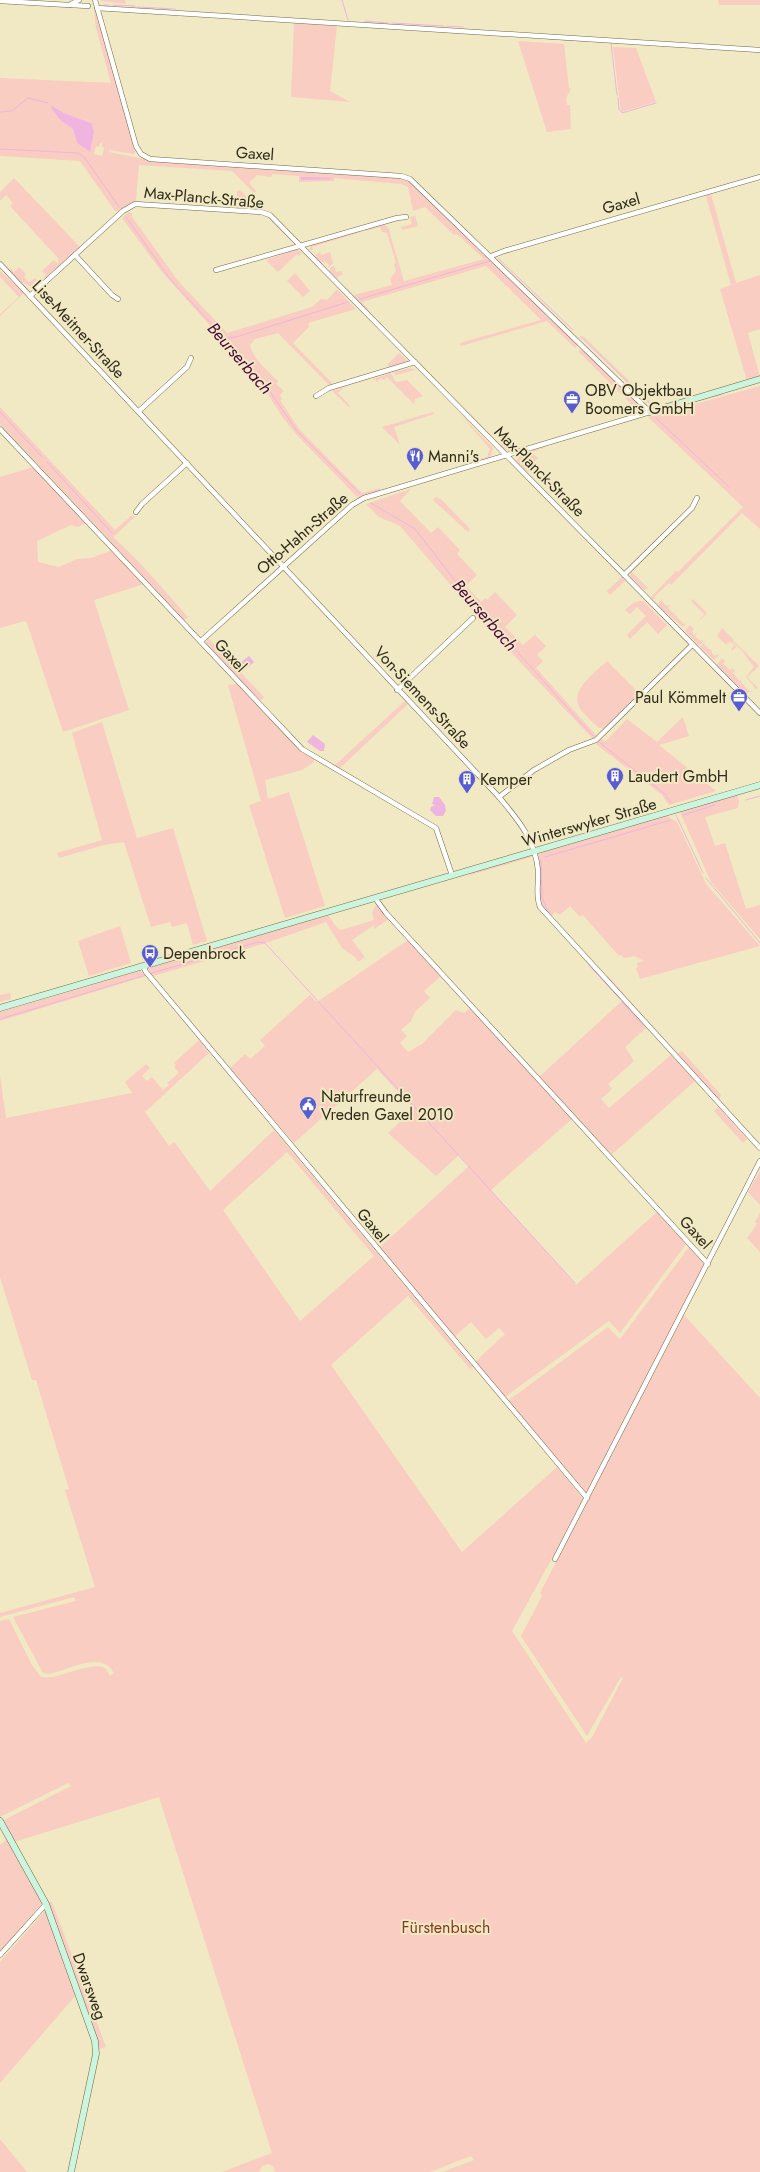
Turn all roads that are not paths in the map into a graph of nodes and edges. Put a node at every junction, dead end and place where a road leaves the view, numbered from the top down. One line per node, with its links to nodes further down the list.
1 (79, 0): 4 (street)
2 (95, 0): 6 (street, Gaxel)
3 (0, 1): 4 (street)
4 (69, 5): 5 (street)
5 (88, 6)
6 (97, 8): 7 (street); 12 (street, Gaxel)
7 (760, 50)
8 (760, 177): 12 (street, Gaxel)
9 (406, 218): 10 (street)
10 (301, 247): 11 (street, Max-Planck-Straße); 14 (street); 18 (street, Max-Planck-Straße)
11 (75, 255): 15 (street, Max-Planck-Straße); 16 (street)
12 (491, 256): 22 (street, Gaxel)
13 (0, 264): 15 (street, Lise-Meitner-Straße)
14 (216, 270)
15 (30, 296): 21 (street, Lise-Meitner-Straße)
16 (118, 299)
17 (191, 358): 21 (street)
18 (415, 362): 20 (street); 24 (street, Max-Planck-Straße)
19 (760, 379): 22 (street, Otto-Hahn-Straße)
20 (316, 396)
21 (139, 411): 25 (street, Lise-Meitner-Straße)
22 (650, 412): 24 (street, Otto-Hahn-Straße)
23 (0, 429): 31 (street, Gaxel)
24 (506, 455): 28 (street, Otto-Hahn-Straße); 29 (street, Max-Planck-Straße)
25 (187, 462): 27 (street); 28 (street, Lise-Meitner-Straße)
26 (697, 498): 29 (street)
27 (136, 512)
28 (284, 566): 31 (street, Otto-Hahn-Straße); 33 (street, Von-Siemens-Straße)
29 (624, 575): 32 (street, Max-Planck-Straße)
30 (473, 618): 33 (street)
31 (201, 641): 38 (street, Gaxel)
32 (692, 645): 34 (street, Max-Planck-Straße); 36 (street)
33 (398, 690): 36 (street, Von-Siemens-Straße)
34 (760, 713)
35 (760, 786): 37 (street, Winterswyker Straße)
36 (499, 797): 37 (street, Von-Siemens-Straße)
37 (535, 851): 38 (street, Winterswyker Straße); 42 (street, Von-Siemens-Straße)
38 (452, 875): 39 (street, Winterswyker Straße)
39 (375, 898): 40 (street, Winterswyker Straße); 44 (street, Gaxel)
40 (143, 966): 41 (street, Winterswyker Straße); 45 (street, Gaxel)
41 (0, 1008)
42 (760, 1148)
43 (760, 1161): 44 (street, Gaxel)
44 (708, 1264): 45 (street, Gaxel)
45 (587, 1498): 46 (street, Gaxel)
46 (555, 1559)
47 (0, 1820): 48 (street, Dwarsweg)
48 (46, 1904): 49 (street); 50 (street, Dwarsweg)
49 (0, 1955)
50 (71, 2172)

